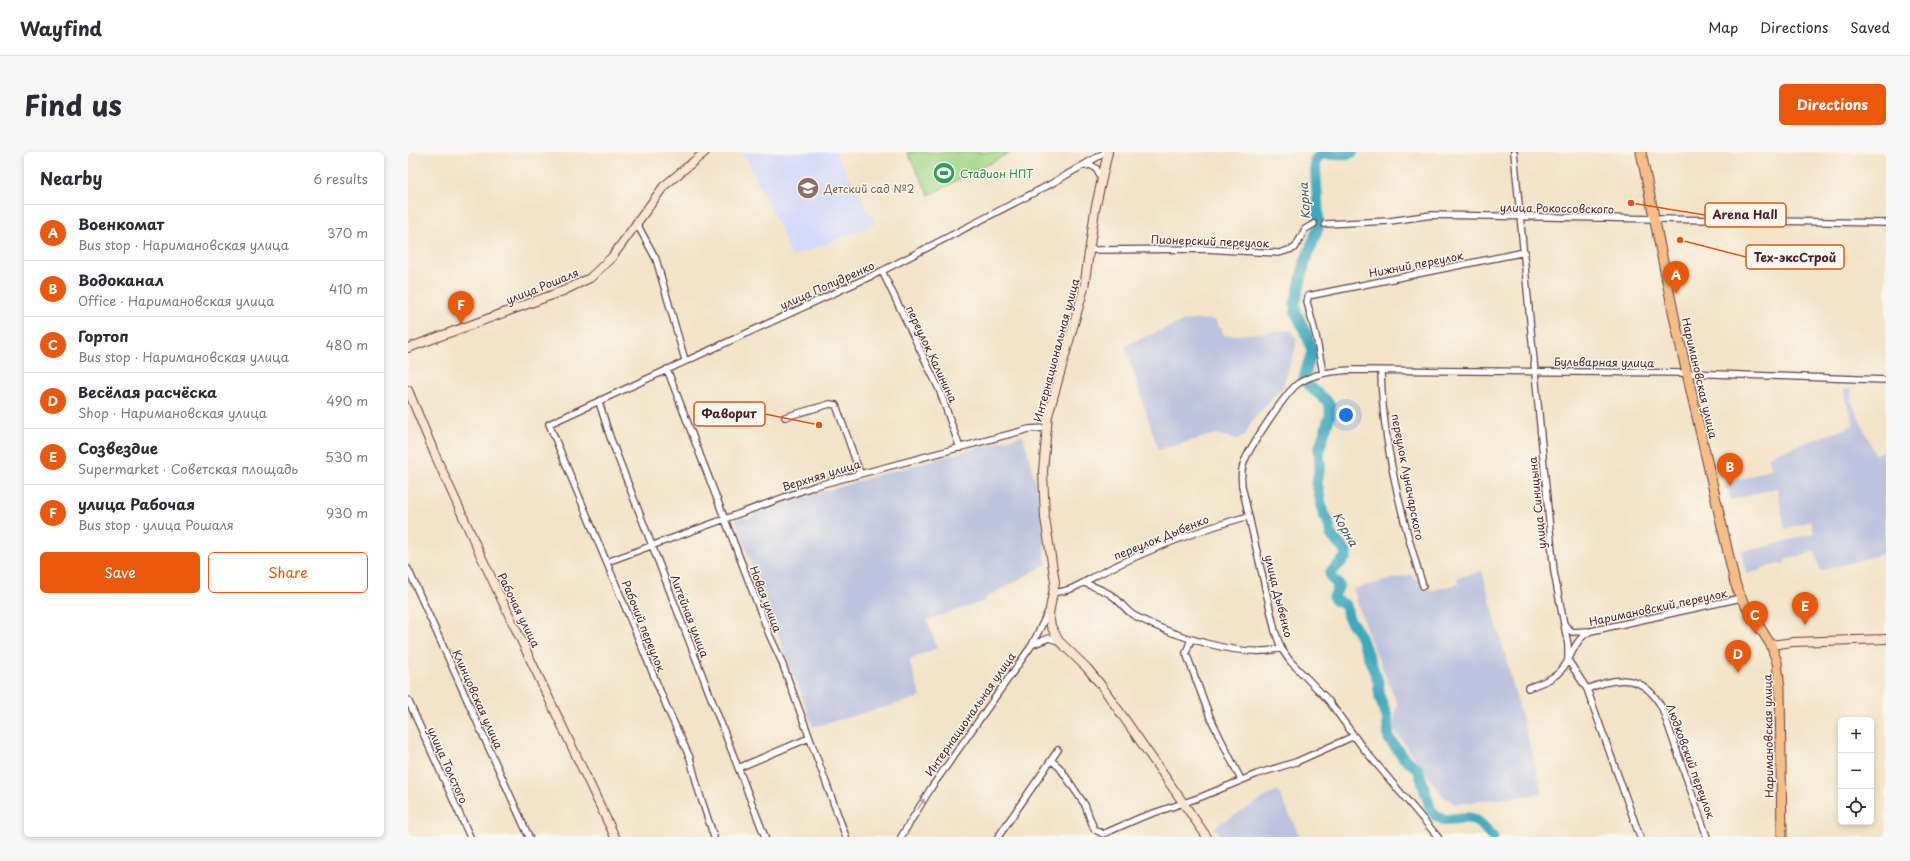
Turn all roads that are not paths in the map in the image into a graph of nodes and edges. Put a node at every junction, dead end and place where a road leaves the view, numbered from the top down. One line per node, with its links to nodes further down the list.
1 (705, 152): 9 (street, улица Рошаля)
2 (1107, 152): 5 (street, улица Попудренко); 6 (street, Интернациональная улица)
3 (1514, 152): 7 (street, улица Синицына)
4 (1641, 152): 8 (main road, Наримановская улица)
5 (1081, 167): 6 (street); 15 (street, улица Попудренко)
6 (1101, 181): 13 (street, Интернациональная улица)
7 (1521, 217): 8 (street, улица Рокоссовского); 12 (street, улица Рокоссовского); 14 (street, улица Синицына)
8 (1653, 220): 10 (street, улица Рокоссовского); 22 (main road, Наримановская улица)
9 (636, 222): 16 (street, улица Рошаля); 17 (street)
10 (1886, 223)
11 (1314, 224): 13 (street, Пионерский переулок)
12 (1325, 224)
13 (1090, 250): 28 (street, Интернациональная улица)
14 (1525, 252): 20 (street, улица Синицына); 21 (street, Нижний переулок)
15 (882, 271): 17 (street, улица Попудренко); 29 (street, переулок Калинина)
16 (408, 348)
17 (685, 360): 18 (street, улица Попудренко)
18 (667, 369): 25 (street, улица Попудренко); 33 (street, Новая улица)
19 (1381, 371): 20 (street, Бульварная улица); 21 (street, Бульварная улица); 38 (street, переулок Луначарского)
20 (1534, 371): 22 (street, Бульварная улица); 42 (street, улица Синицына)
21 (1323, 373): 30 (street, Бульварная улица)
22 (1686, 374): 23 (street, Бульварная улица); 40 (main road, Наримановская улица)
23 (1886, 380)
24 (408, 390): 63 (street, Рабочая улица)
25 (599, 402): 27 (street, улица Попудренко); 34 (street, Литейная улица)
26 (785, 417): 31 (street)
27 (549, 424): 35 (street, Рабочий переулок)
28 (1046, 428): 29 (street, Верхняя улица); 39 (street, Интернациональная улица)
29 (960, 448): 31 (street, Верхняя улица)
30 (1250, 451): 32 (street, улица Дыбенко)
31 (860, 473): 33 (street, Верхняя улица)
32 (1249, 516): 37 (street, переулок Дыбенко); 49 (street, улица Дыбенко)
33 (724, 518): 34 (street, Верхняя улица); 55 (street, Новая улица)
34 (651, 545): 35 (street, Верхняя улица); 58 (street, Литейная улица)
35 (607, 562): 64 (street, Рабочий переулок)
36 (408, 569): 62 (street, Клинцовская улица)
37 (1084, 583): 39 (street, переулок Дыбенко); 44 (street)
38 (1423, 586)
39 (1054, 592): 41 (street, Интернациональная улица)
40 (1741, 598): 43 (street, Наримановский переулок); 48 (main road, Наримановская улица)
41 (1051, 602): 46 (street, Интернациональная улица); 47 (street, Интернациональная улица)
42 (1563, 622): 43 (street); 50 (street, улица Синицына)
43 (1591, 631): 50 (street, Наримановский переулок)
44 (1191, 639): 49 (street); 59 (street)
45 (1886, 639): 48 (street)
46 (1059, 641): 47 (street); 60 (street)
47 (1032, 645): 67 (street, Интернациональная улица, one-way to 47)
48 (1771, 645): 73 (main road, Наримановская улица)
49 (1282, 648): 54 (street, улица Дыбенко)
50 (1568, 660): 51 (street, Наримановский переулок); 52 (street)
51 (1528, 688)
52 (1587, 689): 71 (street); 72 (street, Людковский переулок)
53 (408, 700): 61 (street, улица Толстого)
54 (1354, 736): 59 (street); 70 (street, улица Дыбенко)
55 (809, 738): 58 (street); 66 (street, Новая улица)
56 (1058, 750): 57 (street)
57 (1051, 760): 60 (street); 68 (street)
58 (738, 768): 65 (street, Литейная улица)
59 (1241, 780): 60 (street)
60 (1184, 803): 69 (street)
61 (470, 837)
62 (529, 837)
63 (615, 837)
64 (714, 837)
65 (765, 837)
66 (846, 837)
67 (901, 837)
68 (998, 837)
69 (1207, 837)
70 (1438, 837)
71 (1640, 837)
72 (1708, 837)
73 (1782, 837)

